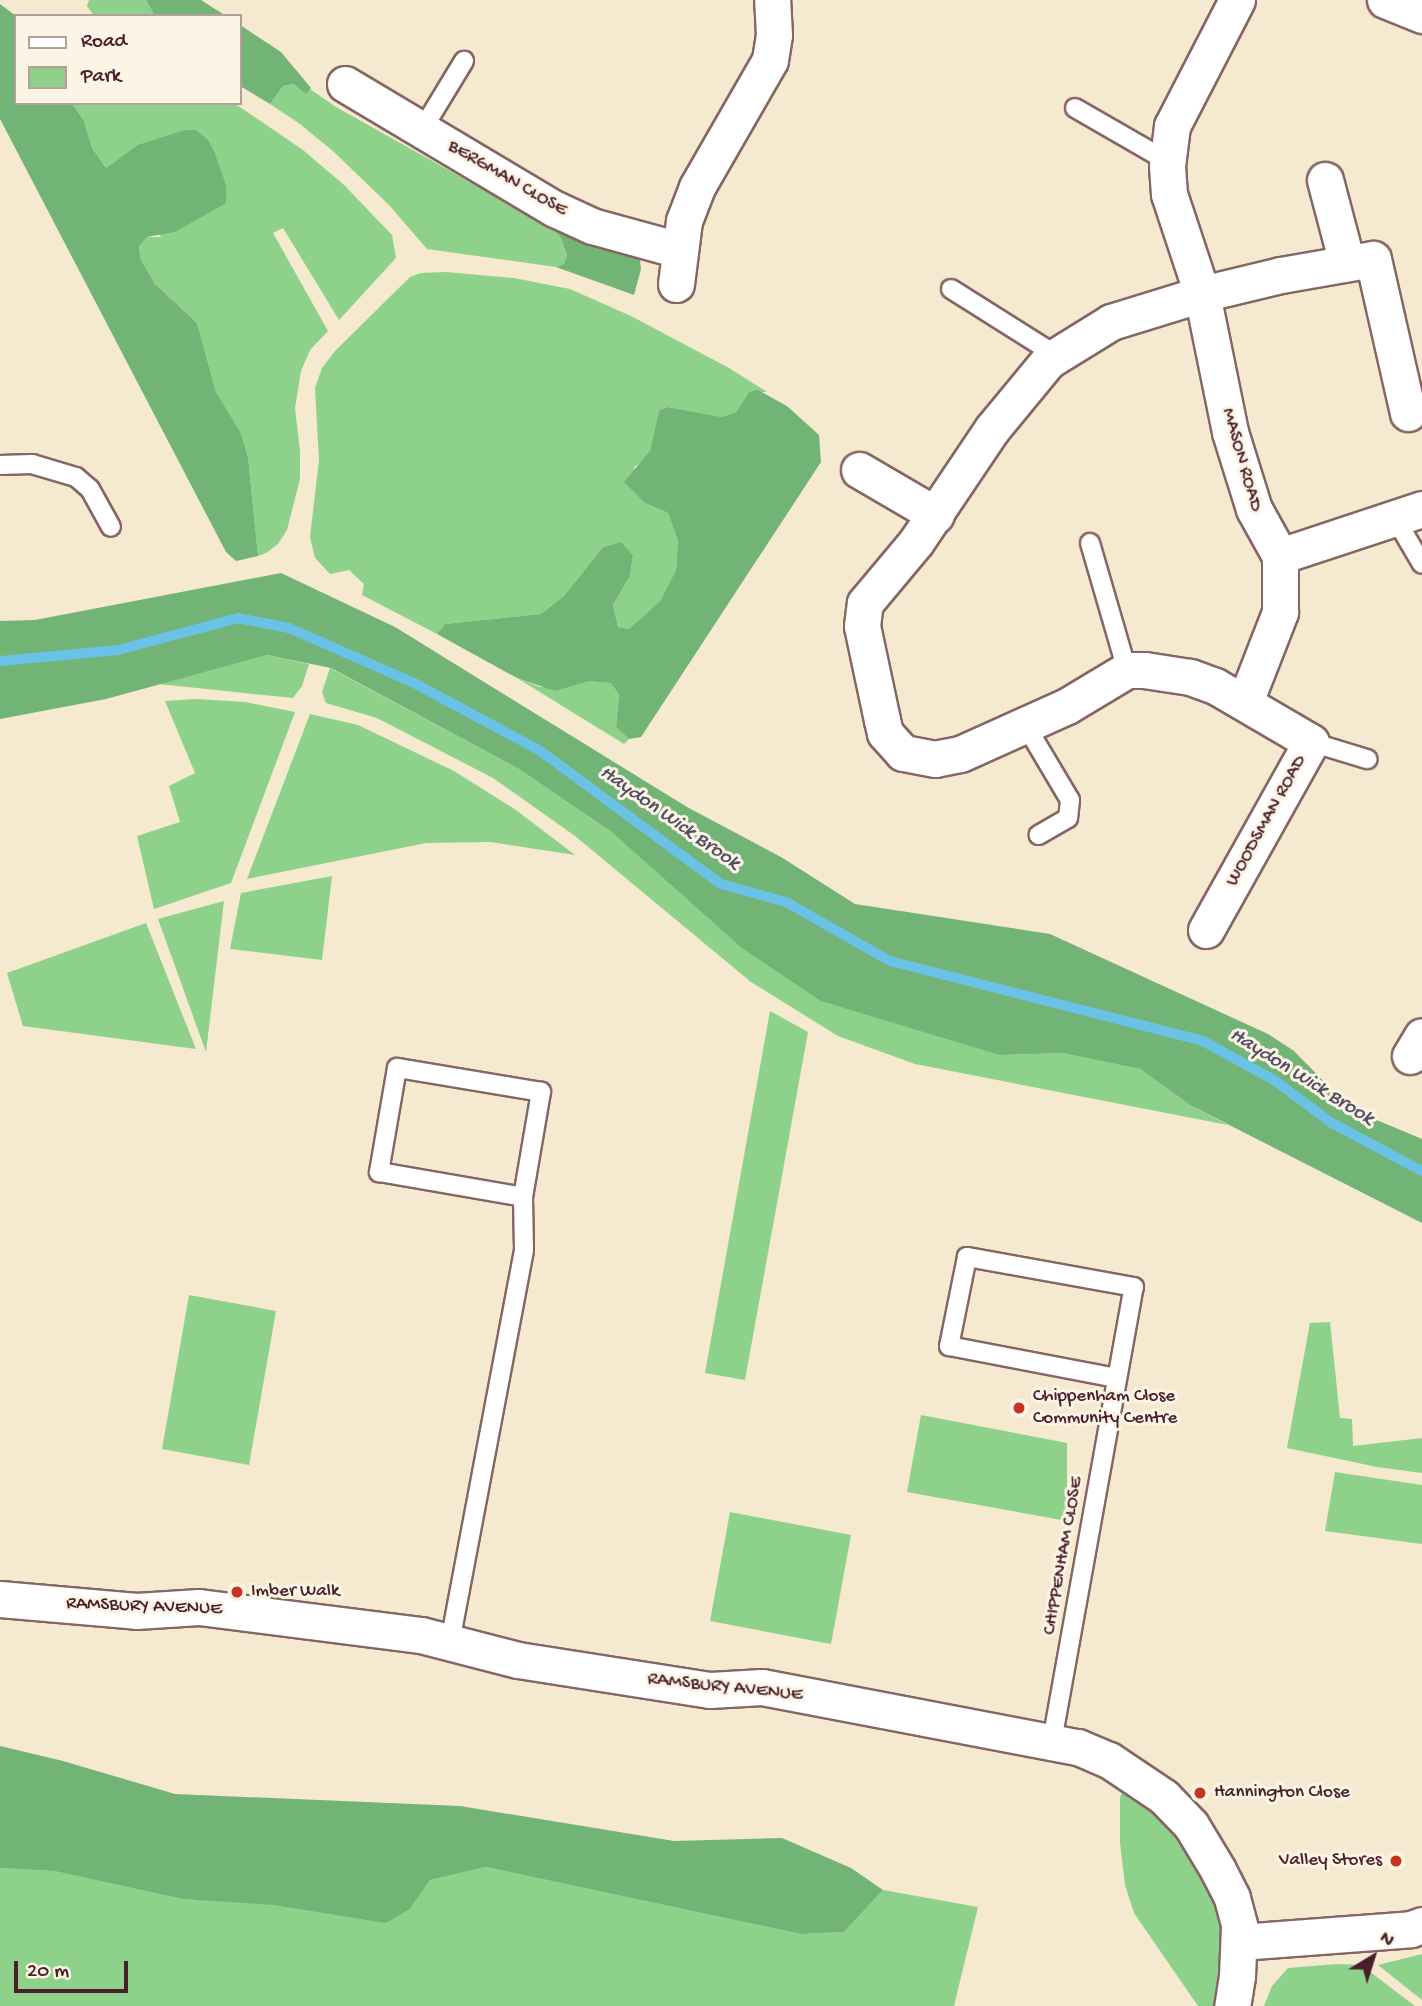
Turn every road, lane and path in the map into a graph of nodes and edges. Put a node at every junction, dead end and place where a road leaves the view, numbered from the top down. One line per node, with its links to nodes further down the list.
1 (772, 0): 8 (street, BERGMAN CLOSE)
2 (1237, 0): 9 (street, MASON ROAD)
3 (1385, 0): 4 (street)
4 (1422, 15)
5 (464, 61): 8 (lane)
6 (345, 84): 8 (street, BERGMAN CLOSE)
7 (1075, 108): 9 (lane)
8 (422, 130)
9 (1167, 161): 13 (street, MASON ROAD)
10 (1325, 180): 11 (street)
11 (1347, 262): 13 (street); 15 (street)
12 (951, 289): 14 (lane)
13 (1202, 294): 14 (street, WOODSMAN ROAD); 22 (street, MASON ROAD)
14 (1056, 355): 19 (street, WOODSMAN ROAD)
15 (1408, 413)
16 (0, 465): 20 (lane)
17 (859, 470): 19 (street)
18 (1408, 514): 22 (street); 23 (lane)
19 (936, 516): 26 (street, WOODSMAN ROAD)
20 (111, 527)
21 (1090, 543): 24 (lane)
22 (1280, 556): 25 (street)
23 (1422, 564)
24 (1127, 670): 25 (street, WOODSMAN ROAD); 26 (street, WOODSMAN ROAD)
25 (1245, 702): 27 (street, WOODSMAN ROAD)
26 (1026, 726): 29 (lane)
27 (1311, 742): 28 (lane); 30 (street, WOODSMAN ROAD)
28 (1367, 759)
29 (1039, 835)
30 (1206, 930)
31 (523, 1197): 31 (lane); 34 (lane)
32 (1117, 1378): 32 (lane, CHIPPENHAM CLOSE); 35 (lane, CHIPPENHAM CLOSE)
33 (0, 1599): 34 (street, RAMSBURY AVENUE)
34 (450, 1642): 35 (street, RAMSBURY AVENUE)
35 (1052, 1741): 37 (street, RAMSBURY AVENUE)
36 (1422, 1925): 37 (street)
37 (1240, 1942): 38 (street, RAMSBURY AVENUE)
38 (1231, 2006)

